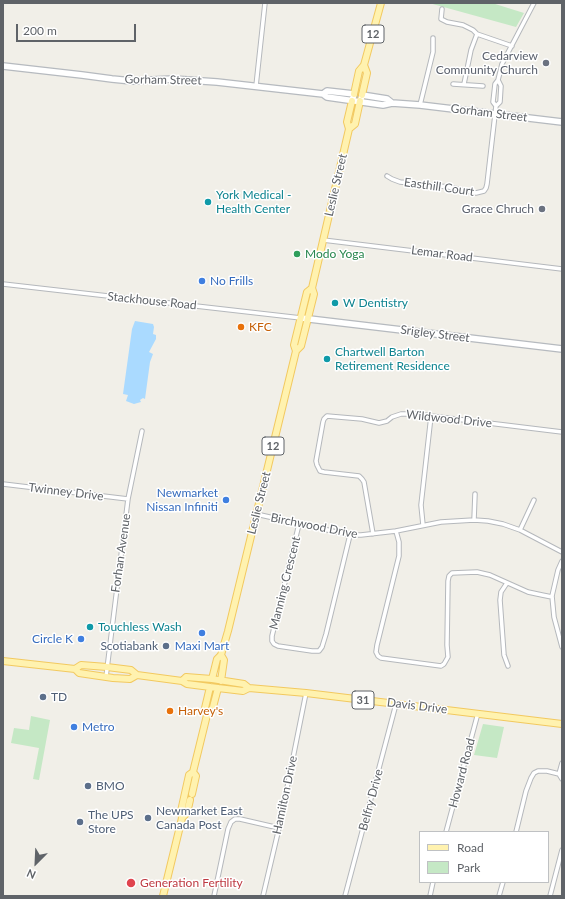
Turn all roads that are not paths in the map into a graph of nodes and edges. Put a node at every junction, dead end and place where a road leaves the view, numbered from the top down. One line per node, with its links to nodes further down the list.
1 (265, 3): 13 (street)
2 (381, 3): 8 (main road, Leslie Street / 12)
3 (534, 3): 7 (street)
4 (442, 9): 5 (street)
5 (477, 34): 7 (street); 12 (street)
6 (433, 38): 19 (street)
7 (512, 46): 10 (street)
8 (364, 65): 16 (main road, Leslie Street / 12); 17 (main road, Leslie Street / 12)
9 (3, 66): 13 (street, Gorham Street)
10 (498, 80): 20 (street); 20 (street)
11 (453, 84): 12 (street)
12 (464, 84): 14 (street)
13 (256, 86): 15 (street, Gorham Street)
14 (483, 86)
15 (323, 94): 16 (street, Gorham Street); 18 (street, Gorham Street)
16 (354, 94): 17 (street, Gorham Street); 18 (street, Leslie Street / 12)
17 (361, 98): 18 (street, Gorham Street); 19 (street, Gorham Street); 23 (main road, Leslie Street / 12)
18 (352, 101): 23 (main road, Leslie Street / 12)
19 (420, 105): 21 (street, Gorham Street)
20 (496, 106): 21 (street)
21 (496, 113): 22 (street, Gorham Street); 24 (street, Easthill Court)
22 (562, 122)
23 (349, 128): 25 (main road, Leslie Street / 12)
24 (387, 176)
25 (322, 240): 26 (street, Lemar Road); 28 (main road, Leslie Street / 12)
26 (562, 269)
27 (3, 284): 28 (street, Stackhouse Road)
28 (304, 318): 29 (street, Srigley Street); 37 (main road, Leslie Street / 12)
29 (562, 349)
30 (431, 416): 32 (street, Wildwood Drive); 40 (street); 43 (street, Wildwood Drive)
31 (142, 431): 35 (street, Forhan Avenue)
32 (562, 432)
33 (3, 484): 35 (street, Twinney Drive)
34 (475, 494): 38 (street)
35 (128, 499): 54 (street, Forhan Avenue)
36 (534, 500): 41 (street)
37 (256, 514): 39 (street, Birchwood Drive); 51 (main road, Leslie Street / 12)
38 (474, 520): 40 (street); 41 (street)
39 (300, 524): 44 (street, Birchwood Drive); 44 (street, Manning Crescent)
40 (424, 525): 42 (street, Birchwood Drive)
41 (520, 530): 45 (street)
42 (396, 531): 43 (street, Birchwood Drive); 47 (street)
43 (373, 534): 44 (street, Birchwood Drive)
44 (350, 535)
45 (562, 552)
46 (562, 561): 48 (street)
47 (507, 583): 48 (street); 53 (street)
48 (552, 597): 49 (street)
49 (560, 635): 50 (street)
50 (562, 647)
51 (221, 655): 59 (main road, Leslie Street / 12); 60 (main road, Leslie Street / 12)
52 (3, 661): 55 (main road, Davis Drive / 31)
53 (508, 666)
54 (107, 667): 55 (main road, Davis Drive / 31); 56 (street, Forhan Avenue); 57 (main road, Davis Drive / 31)
55 (75, 669): 56 (main road, Davis Drive / 31)
56 (106, 676): 57 (main road, Davis Drive / 31)
57 (137, 676): 58 (main road, Davis Drive / 31)
58 (182, 680): 59 (main road, Davis Drive / 31); 61 (main road, Davis Drive / 31)
59 (212, 680): 60 (main road, Davis Drive / 31); 61 (street, Leslie Street / 12)
60 (221, 681): 62 (street, Leslie Street / 12); 63 (main road, Davis Drive / 31)
61 (210, 687): 62 (main road, Davis Drive / 31); 67 (main road, Leslie Street / 12)
62 (218, 688): 63 (main road, Davis Drive / 31); 67 (main road, Leslie Street / 12)
63 (248, 688): 64 (main road, Davis Drive / 31)
64 (306, 693): 65 (main road, Davis Drive / 31); 74 (street, Hamilton Drive)
65 (396, 704): 66 (main road, Davis Drive / 31); 83 (street, Belfry Drive)
66 (478, 713): 68 (main road, Davis Drive / 31); 75 (street, Howard Road)
67 (207, 715): 70 (main road, Leslie Street / 12)
68 (562, 724)
69 (562, 763): 71 (street)
70 (193, 772): 73 (main road, Leslie Street / 12); 73 (main road, Leslie Street / 12)
71 (559, 774): 72 (street); 76 (street)
72 (562, 779)
73 (182, 818): 80 (main road, Leslie Street / 12)
74 (279, 828): 81 (street); 82 (street, Hamilton Drive)
75 (446, 831)
76 (516, 831)
77 (562, 850): 86 (street)
78 (433, 883): 84 (street)
79 (503, 883): 85 (street)
80 (163, 896)
81 (214, 896)
82 (263, 896)
83 (345, 896)
84 (430, 896)
85 (499, 896)
86 (550, 896)

